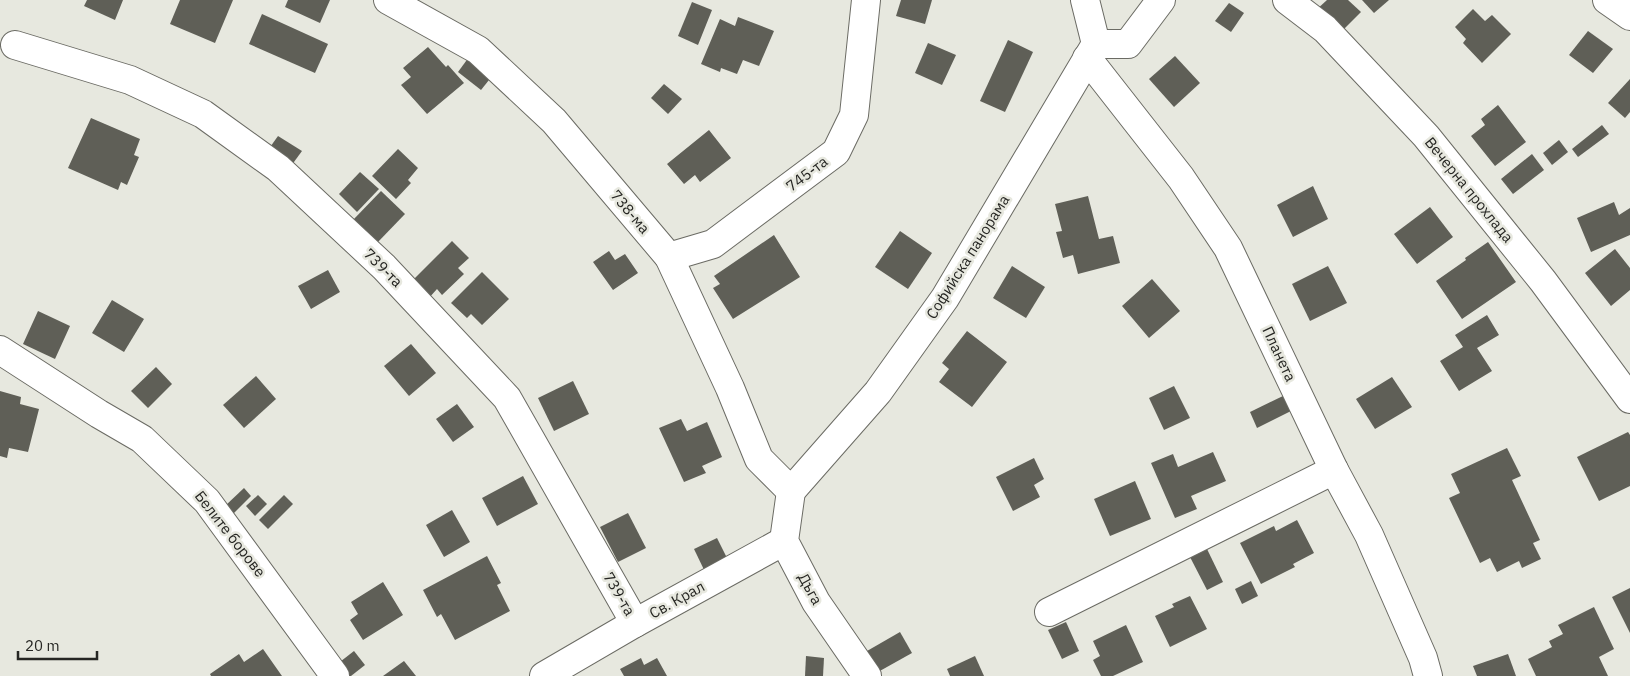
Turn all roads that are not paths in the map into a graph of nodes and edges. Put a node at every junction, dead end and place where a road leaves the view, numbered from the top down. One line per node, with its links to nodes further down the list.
1 (388, 0): 10 (street, 738-ма)
2 (866, 0): 10 (street, 745-та)
3 (1085, 0): 9 (street)
4 (1162, 0): 9 (street)
5 (1287, 0): 12 (street, Вечерна прохлада)
6 (1607, 0): 7 (street)
7 (1630, 16)
8 (15, 45): 17 (street, 739-та)
9 (1091, 51): 13 (street, Планета); 14 (street, Софийска панорама)
10 (669, 257): 14 (street, 738-ма)
11 (0, 350): 18 (street, Белите борове)
12 (1630, 399)
13 (1334, 470): 16 (street); 21 (street, Планета)
14 (791, 491): 15 (street)
15 (784, 541): 17 (street, Св. Крал); 20 (street, Дъга)
16 (1049, 612)
17 (635, 623): 19 (street, Св. Крал)
18 (335, 676)
19 (544, 676)
20 (867, 676)
21 (1428, 676)

